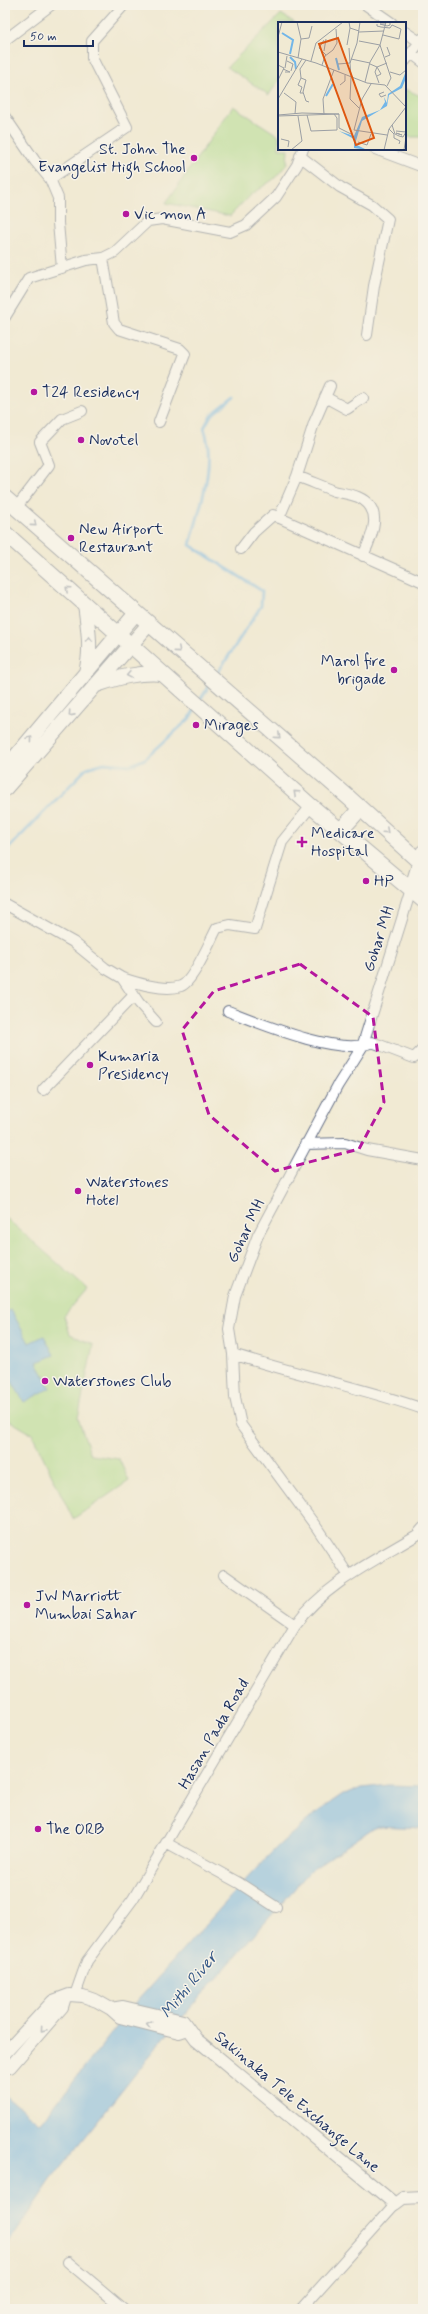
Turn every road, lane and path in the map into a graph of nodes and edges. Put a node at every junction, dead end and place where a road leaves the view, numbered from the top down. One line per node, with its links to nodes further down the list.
1 (51, 5): 6 (street)
2 (124, 5): 14 (street)
3 (366, 5): 4 (street)
4 (391, 22)
5 (406, 32): 7 (street)
6 (5, 40)
7 (421, 40): 8 (street)
8 (408, 57): 9 (street)
9 (423, 62)
10 (5, 117): 14 (street)
11 (378, 150): 13 (street)
12 (301, 153): 15 (street); 18 (street)
13 (423, 167)
14 (50, 179): 16 (street)
15 (103, 258): 16 (street); 23 (street)
16 (62, 268): 17 (street)
17 (5, 317)
18 (367, 335)
19 (330, 386): 20 (street)
20 (325, 397): 21 (street); 24 (street)
21 (363, 398)
22 (82, 411): 25 (street)
23 (159, 422)
24 (297, 476): 26 (street); 29 (street)
25 (10, 503): 32 (main road, one-way to 32)
26 (279, 518): 28 (street); 29 (street)
27 (5, 533): 31 (main road, one-way to 27)
28 (241, 548)
29 (363, 556): 30 (street)
30 (423, 582)
31 (85, 604): 34 (main road); 36 (main road, one-way to 31)
32 (136, 613): 33 (main road); 34 (main road)
33 (149, 624): 35 (main road); 42 (main road, one-way to 42)
34 (118, 634): 35 (main road); 36 (main road)
35 (132, 645): 37 (main road); 38 (main road)
36 (85, 673): 39 (main road, one-way to 36)
37 (163, 674): 38 (main road, one-way to 38); 41 (main road, one-way to 37)
38 (97, 685): 40 (main road, one-way to 40)
39 (5, 769)
40 (5, 789)
41 (311, 806): 43 (main road); 48 (street)
42 (360, 808): 43 (main road); 44 (main road, one-way to 44)
43 (341, 830): 45 (main road)
44 (422, 859): 45 (main road)
45 (411, 890): 46 (main road); 52 (street, Gohar MH)
46 (423, 900)
47 (6, 904): 48 (street)
48 (122, 978): 49 (street)
49 (134, 995): 51 (street); 54 (street)
50 (228, 1011): 52 (street)
51 (156, 1022)
52 (362, 1047): 53 (street); 55 (street, Gohar MH)
53 (423, 1049)
54 (43, 1090)
55 (305, 1144): 56 (street); 57 (street, Gohar MH)
56 (423, 1160)
57 (233, 1354): 58 (street); 61 (street, Gohar MH)
58 (423, 1410)
59 (423, 1528): 61 (street, Hasan Pada Road)
60 (224, 1575): 62 (street)
61 (349, 1576): 62 (street, Hasan Pada Road)
62 (295, 1625): 63 (street, Hasan Pada Road)
63 (166, 1843): 64 (street); 65 (street, Hasan Pada Road)
64 (276, 1907)
65 (70, 1996): 66 (street); 67 (street, one-way to 67); 69 (street, Sakinaka Tele Exchange Lane)
66 (5, 2053)
67 (5, 2067)
68 (423, 2198): 69 (street)
69 (395, 2204): 72 (street)
70 (68, 2262): 71 (street)
71 (124, 2309)
72 (301, 2309)

